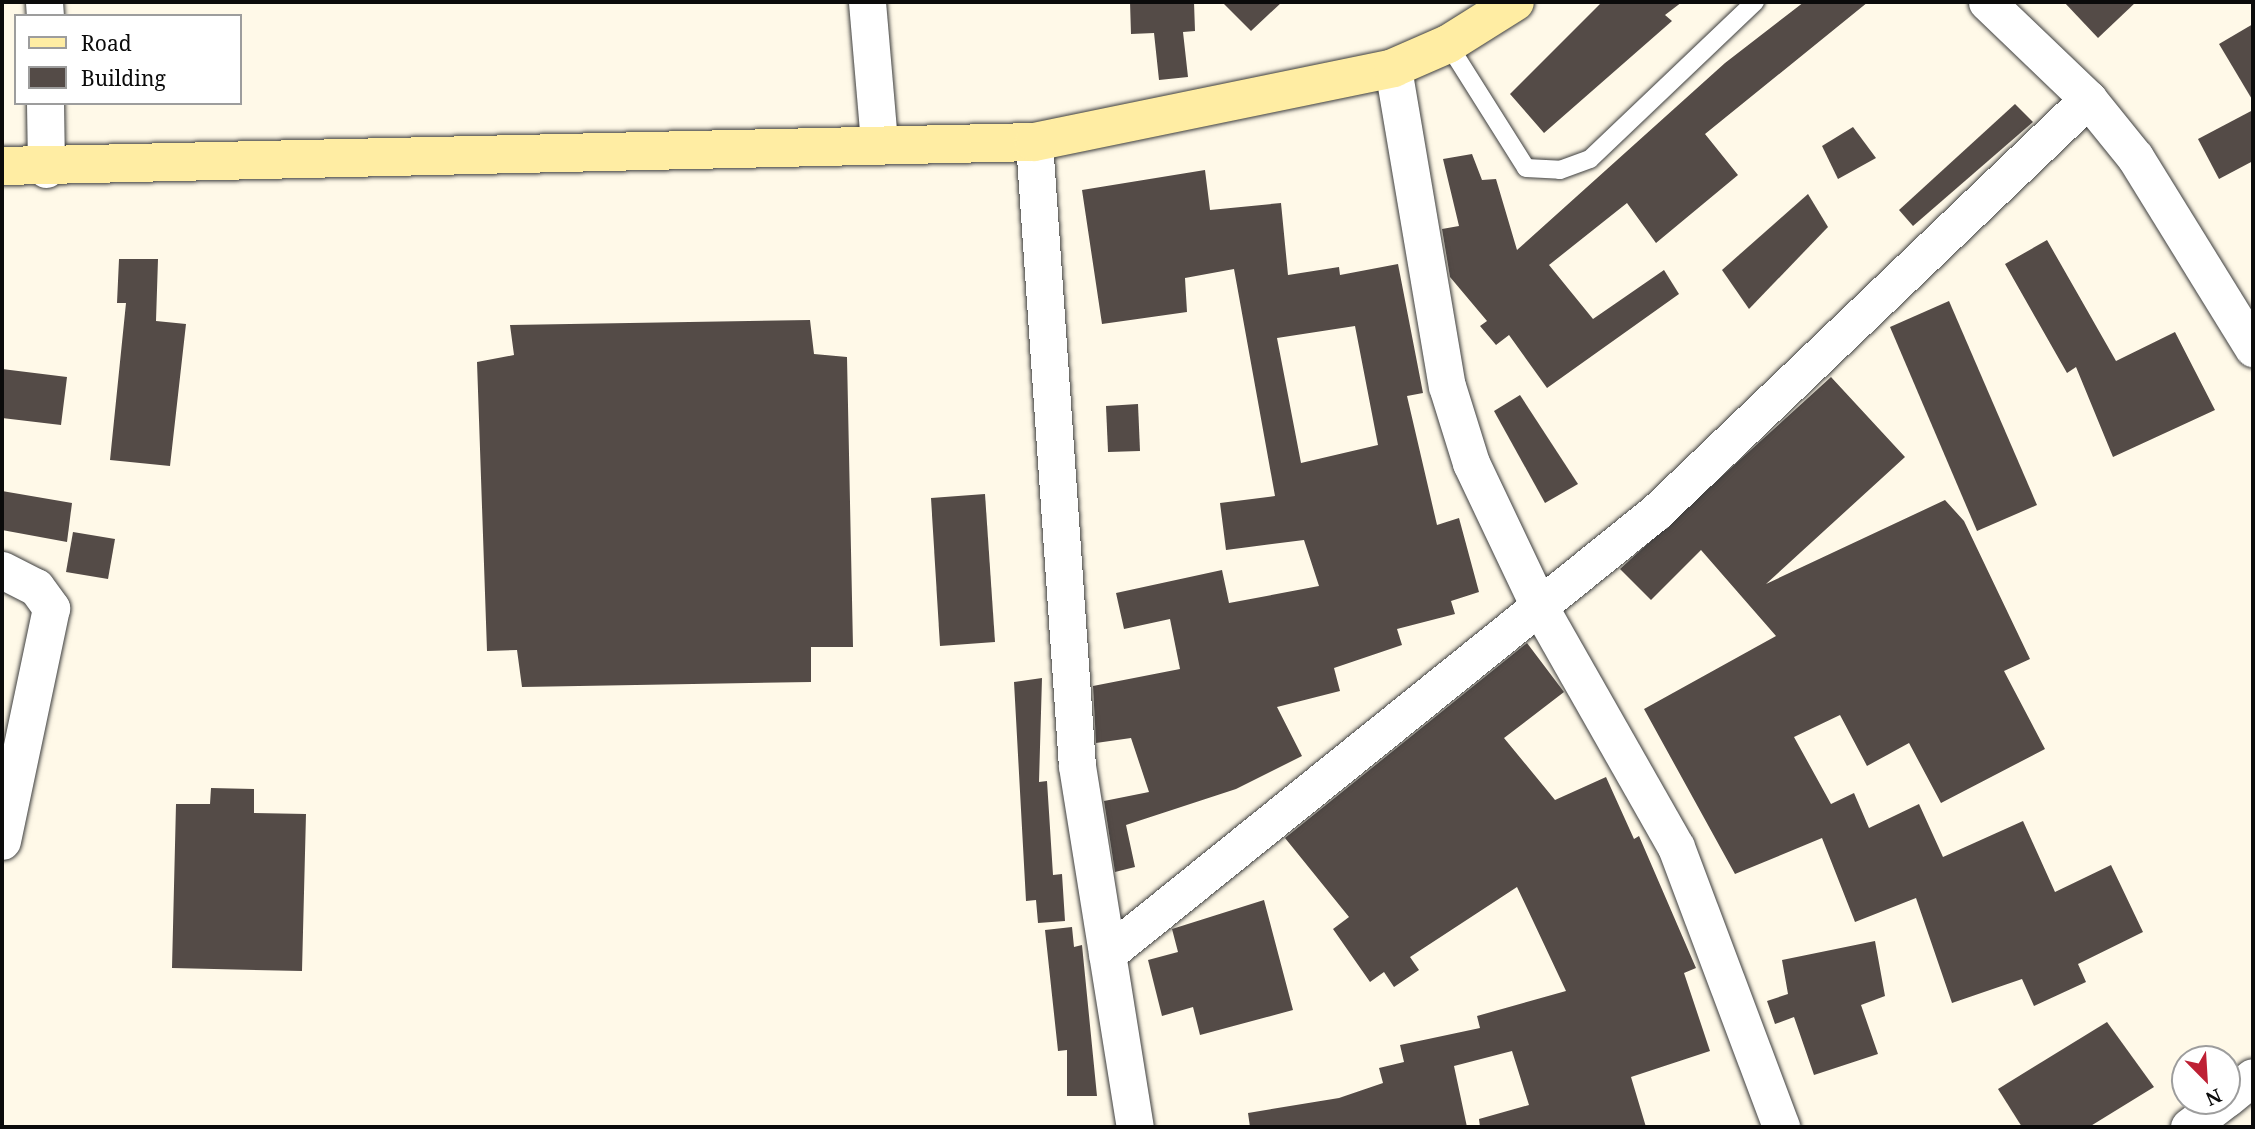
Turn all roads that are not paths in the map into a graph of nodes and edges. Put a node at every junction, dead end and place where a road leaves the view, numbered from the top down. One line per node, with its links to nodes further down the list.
1 (867, 2): 10 (street)
2 (1515, 2): 5 (main road)
3 (1755, 2): 5 (lane)
4 (1987, 2): 7 (street)
5 (1448, 44): 6 (main road)
6 (1393, 68): 9 (main road); 15 (street)
7 (2088, 99): 13 (street); 15 (street)
8 (45, 105): 12 (street)
9 (1034, 142): 10 (main road); 17 (street)
10 (879, 143): 12 (main road)
11 (2, 166): 12 (main road)
12 (46, 169)
13 (2253, 348)
14 (2, 570): 16 (street)
15 (1539, 606): 17 (street); 20 (street)
16 (2, 841)
17 (1107, 954): 19 (street)
18 (2204, 1115): 21 (street)
19 (1135, 1127)
20 (1781, 1127)
21 (2189, 1127)

